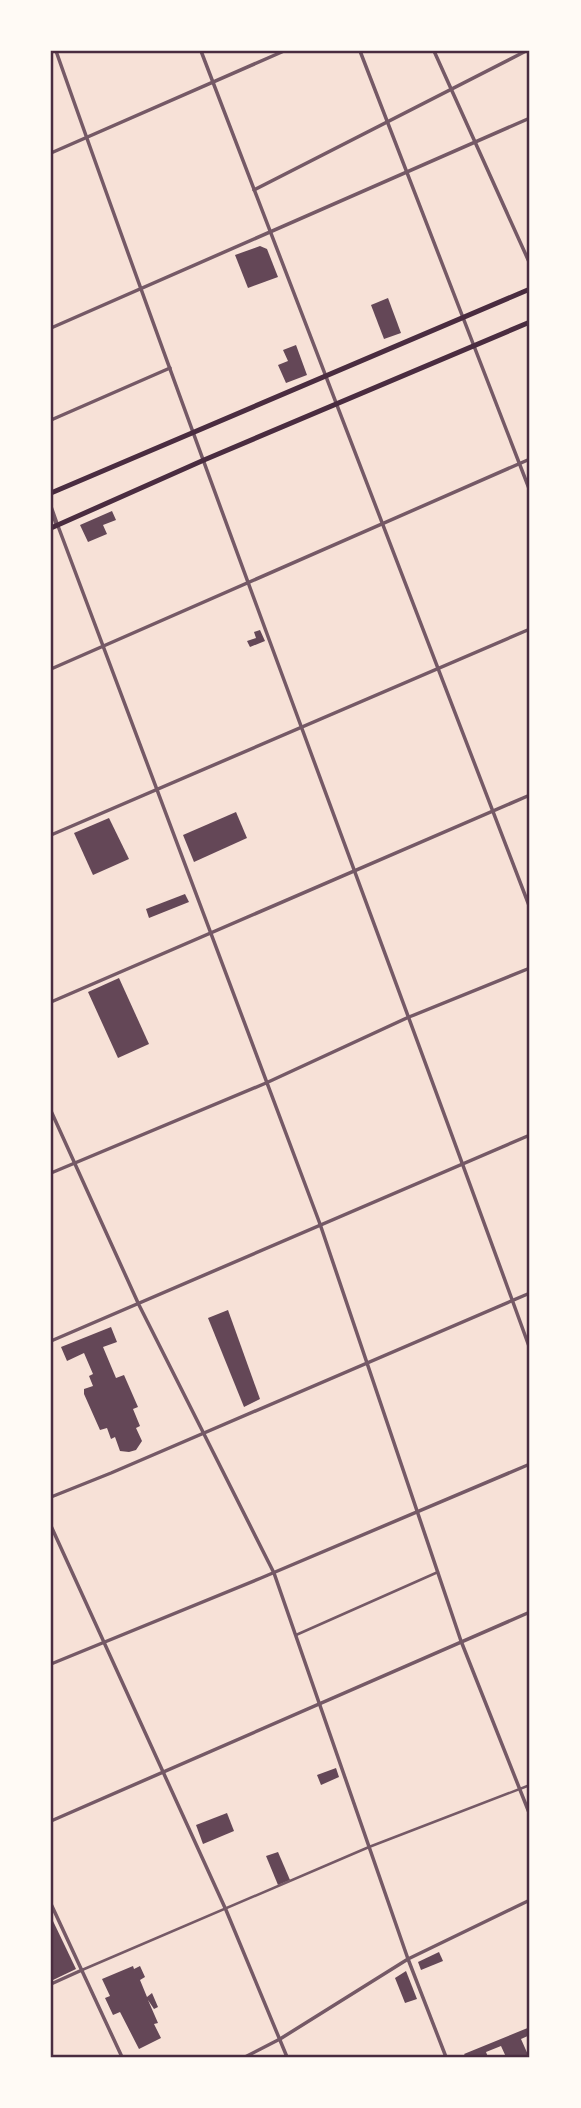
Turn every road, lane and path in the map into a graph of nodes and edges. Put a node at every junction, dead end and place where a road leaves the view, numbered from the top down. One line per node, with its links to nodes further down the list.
1 (56, 51): 11 (street)
2 (201, 51): 7 (street)
3 (284, 51): 7 (street)
4 (360, 51): 10 (street)
5 (434, 51): 8 (street)
6 (526, 51): 8 (street)
7 (213, 82): 11 (street); 15 (street)
8 (451, 88): 10 (street); 12 (street)
9 (530, 118): 12 (street)
10 (388, 122): 14 (street); 15 (street)
11 (87, 138): 13 (street); 18 (street)
12 (476, 142): 14 (street); 17 (street)
13 (51, 153)
14 (407, 172): 16 (street); 20 (street)
15 (254, 190): 16 (street)
16 (270, 231): 18 (street); 25 (street)
17 (530, 264)
18 (141, 288): 22 (street); 24 (street)
19 (530, 289): 20 (main road)
20 (464, 318): 23 (street); 25 (main road)
21 (530, 322): 23 (main road)
22 (51, 328)
23 (475, 346): 26 (main road); 31 (street)
24 (170, 368): 27 (street); 28 (street)
25 (325, 376): 26 (street); 28 (main road)
26 (337, 404): 30 (main road); 35 (street)
27 (51, 420)
28 (192, 433): 30 (street); 33 (main road)
29 (530, 459): 31 (street)
30 (204, 460): 36 (main road); 37 (street)
31 (520, 464): 32 (street); 35 (street)
32 (530, 491)
33 (51, 493)
34 (51, 508): 36 (street)
35 (383, 524): 37 (street); 41 (street)
36 (54, 527): 39 (street)
37 (248, 583): 39 (street); 42 (street)
38 (530, 629): 41 (street)
39 (104, 646): 40 (street); 43 (street)
40 (51, 668)
41 (440, 668): 42 (street); 45 (street)
42 (303, 727): 43 (street); 47 (street)
43 (157, 788): 46 (street); 49 (street)
44 (530, 795): 45 (street)
45 (493, 811): 47 (street); 48 (street)
46 (51, 835)
47 (355, 870): 49 (street); 52 (street)
48 (530, 908)
49 (211, 933): 51 (street); 53 (street)
50 (530, 968): 52 (street)
51 (51, 1002)
52 (409, 1017): 53 (street); 57 (street)
53 (266, 1083): 56 (street); 59 (street)
54 (51, 1111): 56 (street)
55 (530, 1135): 57 (street)
56 (74, 1163): 58 (street); 62 (street)
57 (463, 1165): 59 (street); 61 (street)
58 (51, 1173)
59 (320, 1224): 62 (street); 65 (street)
60 (530, 1293): 61 (street)
61 (513, 1300): 64 (street); 65 (street)
62 (139, 1305): 63 (street); 66 (street)
63 (51, 1341)
64 (530, 1349)
65 (368, 1362): 66 (street); 69 (street)
66 (204, 1432): 68 (street); 72 (street)
67 (530, 1464): 69 (street)
68 (51, 1497)
69 (418, 1510): 71 (street); 72 (street)
70 (51, 1526): 76 (street)
71 (438, 1572): 74 (street); 75 (street)
72 (274, 1573): 74 (street); 76 (street)
73 (530, 1612): 75 (street)
74 (296, 1635): 78 (street)
75 (461, 1641): 78 (street); 81 (street)
76 (103, 1642): 77 (street); 79 (street)
77 (51, 1664)
78 (320, 1702): 79 (street); 84 (street)
79 (164, 1772): 83 (street); 87 (street)
80 (530, 1785): 81 (street)
81 (519, 1789): 82 (street); 84 (street)
82 (530, 1815)
83 (51, 1821)
84 (369, 1847): 87 (street); 88 (street)
85 (530, 1899): 88 (street)
86 (51, 1903): 89 (street)
87 (226, 1910): 89 (street); 91 (street)
88 (408, 1959): 91 (street); 95 (street)
89 (82, 1970): 90 (street); 92 (street)
90 (51, 1984)
91 (279, 2039): 93 (street); 94 (street)
92 (121, 2057)
93 (245, 2057)
94 (287, 2057)
95 (446, 2057)

